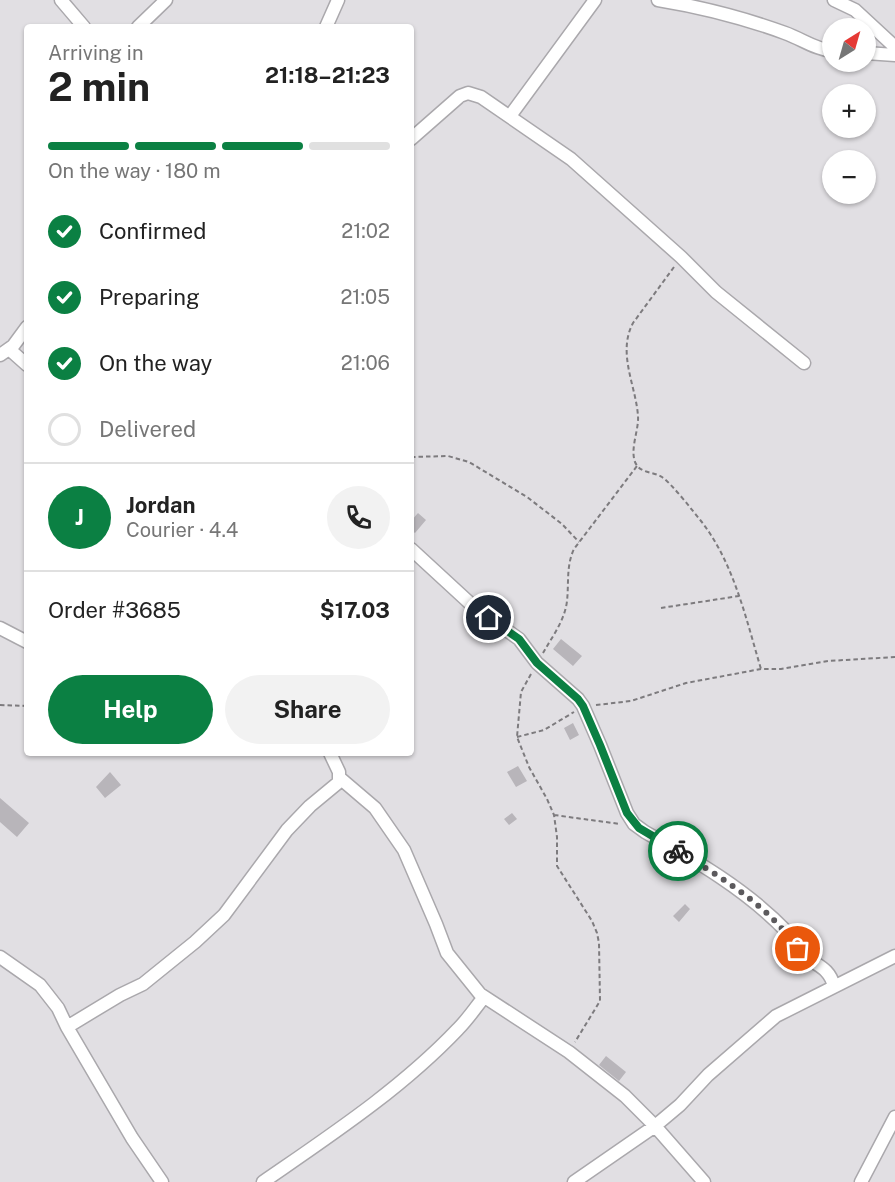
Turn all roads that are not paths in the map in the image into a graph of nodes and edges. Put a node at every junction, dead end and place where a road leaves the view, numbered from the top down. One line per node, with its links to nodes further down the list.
1 (61, 0): 7 (street)
2 (166, 0): 8 (street)
3 (338, 0): 9 (street)
4 (596, 0): 14 (street)
5 (658, 0): 11 (street)
6 (834, 0): 10 (street)
7 (81, 24)
8 (141, 24)
9 (327, 24)
10 (895, 47)
11 (822, 50)
12 (876, 54): 13 (street)
13 (895, 55)
14 (510, 116): 15 (street); 19 (street)
15 (414, 136)
16 (24, 330): 17 (street)
17 (4, 352): 18 (street)
18 (24, 363)
19 (804, 363)
20 (414, 552): 27 (street)
21 (0, 628): 22 (street)
22 (24, 640)
23 (331, 756): 24 (street)
24 (340, 779): 28 (street); 29 (street)
25 (895, 956): 27 (street)
26 (0, 957): 29 (street)
27 (834, 986): 31 (street)
28 (484, 996): 31 (street); 33 (street)
29 (67, 1027): 32 (street)
30 (895, 1117): 36 (street)
31 (655, 1126): 34 (street); 35 (street)
32 (162, 1182)
33 (263, 1182)
34 (574, 1182)
35 (704, 1182)
36 (861, 1182)

